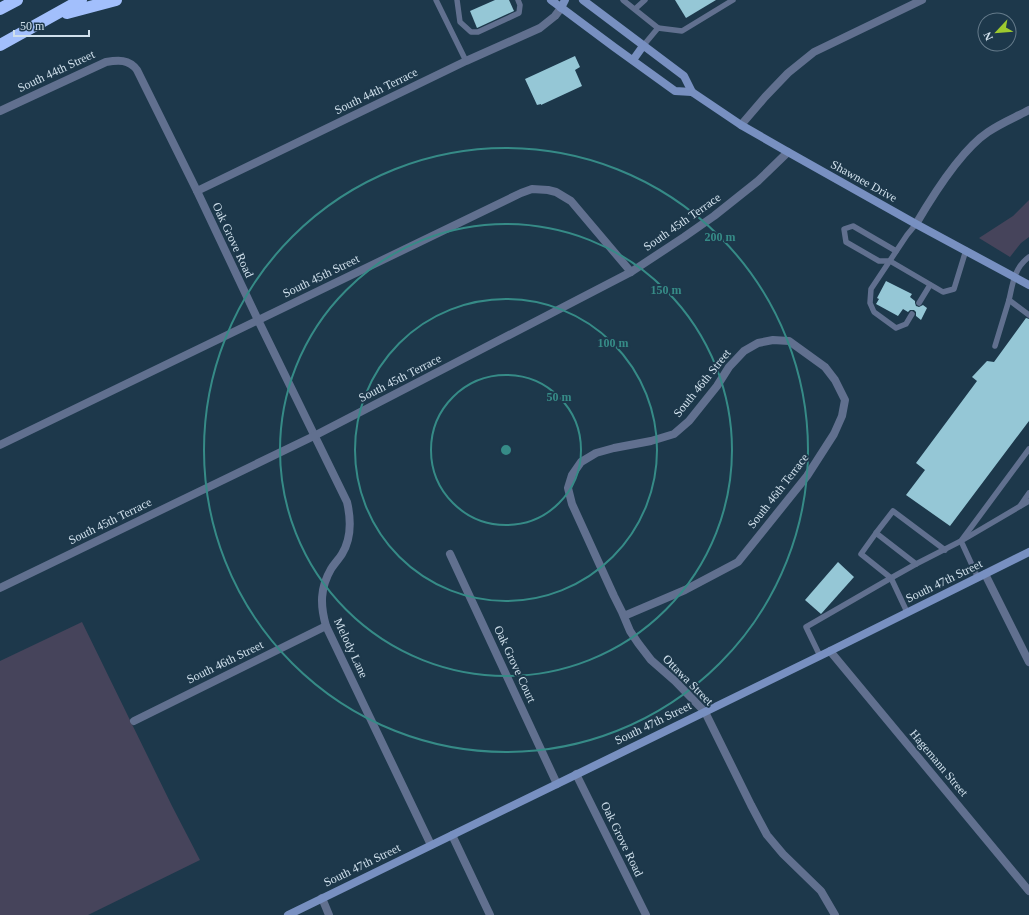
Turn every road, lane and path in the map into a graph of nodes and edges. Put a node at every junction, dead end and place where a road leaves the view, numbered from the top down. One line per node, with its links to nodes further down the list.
1 (17, 0): 15 (highway)
2 (81, 0): 17 (highway)
3 (116, 0): 17 (highway)
4 (436, 0): 23 (lane)
5 (457, 0): 6 (lane)
6 (518, 0)
7 (551, 0): 14 (street, Shawnee Drive)
8 (566, 0): 14 (street)
9 (583, 0): 20 (street, Shawnee Drive)
10 (623, 0): 16 (lane)
11 (645, 0): 16 (lane)
12 (732, 0): 18 (lane)
13 (922, 0): 27 (street)
14 (561, 8): 21 (street, Shawnee Drive); 23 (street, South 44th Terrace)
15 (0, 9)
16 (635, 9): 18 (lane)
17 (49, 18): 19 (highway)
18 (658, 28): 20 (lane)
19 (0, 45)
20 (643, 46): 21 (street); 24 (street, Shawnee Drive)
21 (633, 60): 24 (street, Shawnee Drive)
22 (124, 61): 26 (street, South 44th Street); 29 (street, Oak Grove Road)
23 (466, 61): 29 (street, South 44th Terrace)
24 (692, 92): 27 (street, Shawnee Drive)
25 (1029, 110): 30 (street)
26 (0, 111)
27 (741, 124): 28 (street, Shawnee Drive)
28 (788, 152): 30 (street, Shawnee Drive); 35 (street, South 45th Terrace)
29 (197, 191): 43 (street, Oak Grove Road)
30 (916, 224): 31 (street, Shawnee Drive); 32 (lane)
31 (966, 250): 36 (street, Shawnee Drive); 38 (lane)
32 (896, 251): 34 (lane); 34 (lane)
33 (1029, 257): 36 (lane)
34 (890, 261): 38 (lane); 41 (lane)
35 (630, 272): 43 (street, South 45th Street); 46 (street, South 45th Terrace)
36 (1014, 276): 37 (street, Shawnee Drive); 39 (lane)
37 (1029, 284)
38 (930, 285): 40 (lane)
39 (1009, 300): 42 (lane); 45 (lane)
40 (919, 303)
41 (912, 314)
42 (1029, 315)
43 (258, 320): 46 (street, Oak Grove Road); 47 (street, South 45th Street)
44 (780, 340): 49 (street, South 46th Street); 64 (street, South 46th Terrace)
45 (995, 346)
46 (314, 436): 62 (street, South 45th Terrace); 65 (street, Melody Lane)
47 (0, 445)
48 (1029, 449): 54 (lane)
49 (577, 468): 64 (street, Ottawa Street)
50 (1029, 493): 52 (lane)
51 (1029, 501): 52 (lane)
52 (1017, 509): 54 (lane)
53 (876, 534): 55 (lane); 58 (lane); 60 (lane)
54 (961, 542): 55 (lane); 61 (lane)
55 (945, 550): 58 (lane)
56 (1029, 552): 59 (street, South 47th Street)
57 (450, 554): 72 (street, Oak Grove Court)
58 (916, 564): 60 (lane)
59 (985, 574): 61 (street, South 47th Street); 68 (street)
60 (890, 578): 63 (lane); 67 (lane)
61 (978, 578): 63 (street, South 47th Street)
62 (0, 588)
63 (907, 612): 66 (street, South 47th Street)
64 (624, 616): 69 (street, Ottawa Street)
65 (326, 626): 70 (street, South 46th Street); 74 (street, Melody Lane)
66 (830, 650): 67 (street, South 47th Street); 75 (street, Hagemann Street)
67 (820, 656): 69 (street, South 47th Street)
68 (1029, 662)
69 (705, 712): 71 (street, South 47th Street); 81 (street, Ottawa Street)
70 (134, 721)
71 (576, 774): 72 (street, South 47th Street); 80 (street, Oak Grove Road)
72 (557, 784): 73 (street, South 47th Street)
73 (452, 835): 74 (street, South 47th Street); 79 (street)
74 (431, 845): 76 (street, South 47th Street)
75 (1029, 891)
76 (322, 898): 77 (street, South 47th Street); 78 (street)
77 (288, 915)
78 (329, 915)
79 (490, 915)
80 (646, 915)
81 (835, 915)

